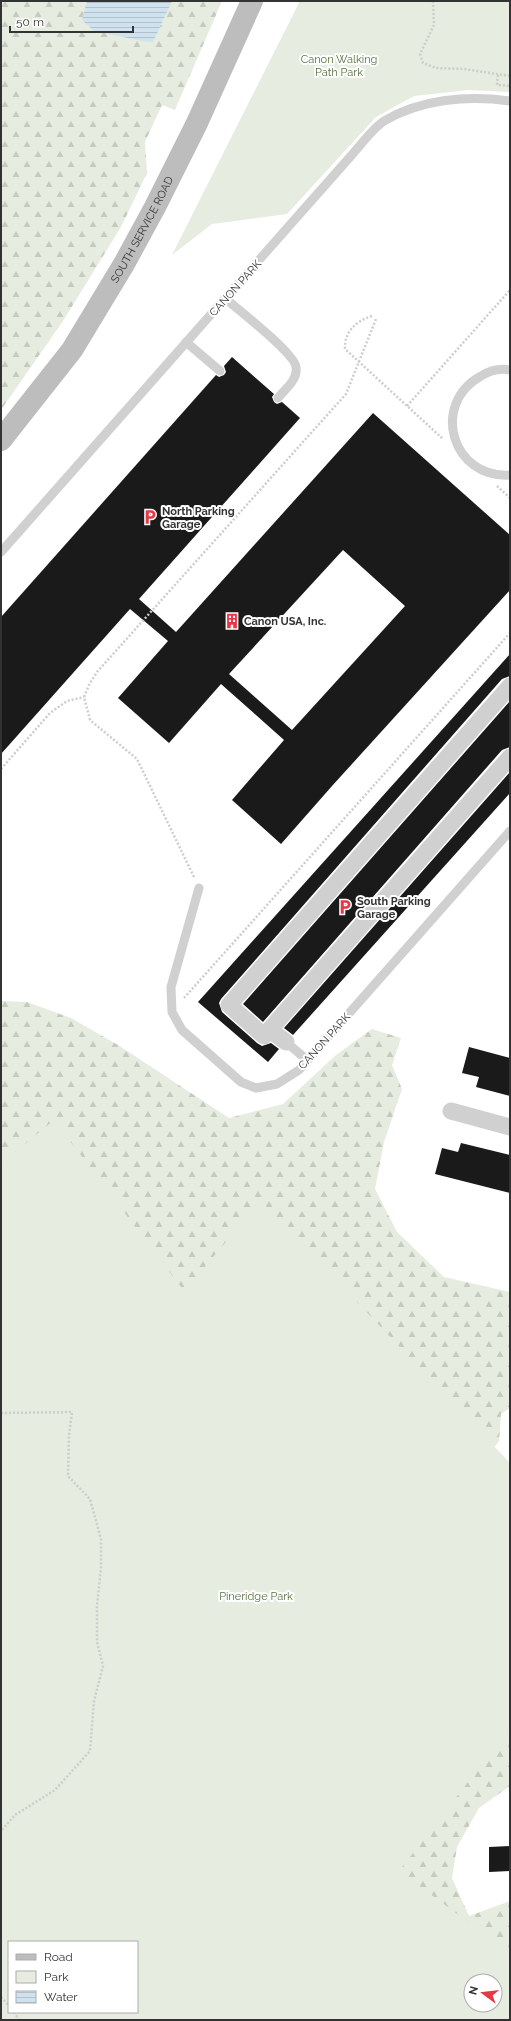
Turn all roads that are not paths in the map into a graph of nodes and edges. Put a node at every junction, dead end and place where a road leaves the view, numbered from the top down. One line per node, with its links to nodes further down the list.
1 (252, 1): 8 (main road, SOUTH SERVICE ROAD)
2 (510, 101): 3 (lane, CANON PARK)
3 (226, 299): 4 (lane, CANON PARK); 7 (lane)
4 (186, 342): 6 (lane); 10 (lane, CANON PARK)
5 (510, 370): 9 (lane)
6 (220, 371)
7 (278, 398)
8 (1, 440)
9 (510, 475)
10 (1, 552)
11 (510, 686): 15 (street)
12 (510, 757): 15 (street)
13 (510, 831): 17 (lane, CANON PARK)
14 (199, 888): 17 (lane, CANON PARK)
15 (270, 1030): 16 (street)
16 (286, 1042): 17 (lane)
17 (307, 1060)
18 (451, 1111): 19 (street)
19 (510, 1127)

